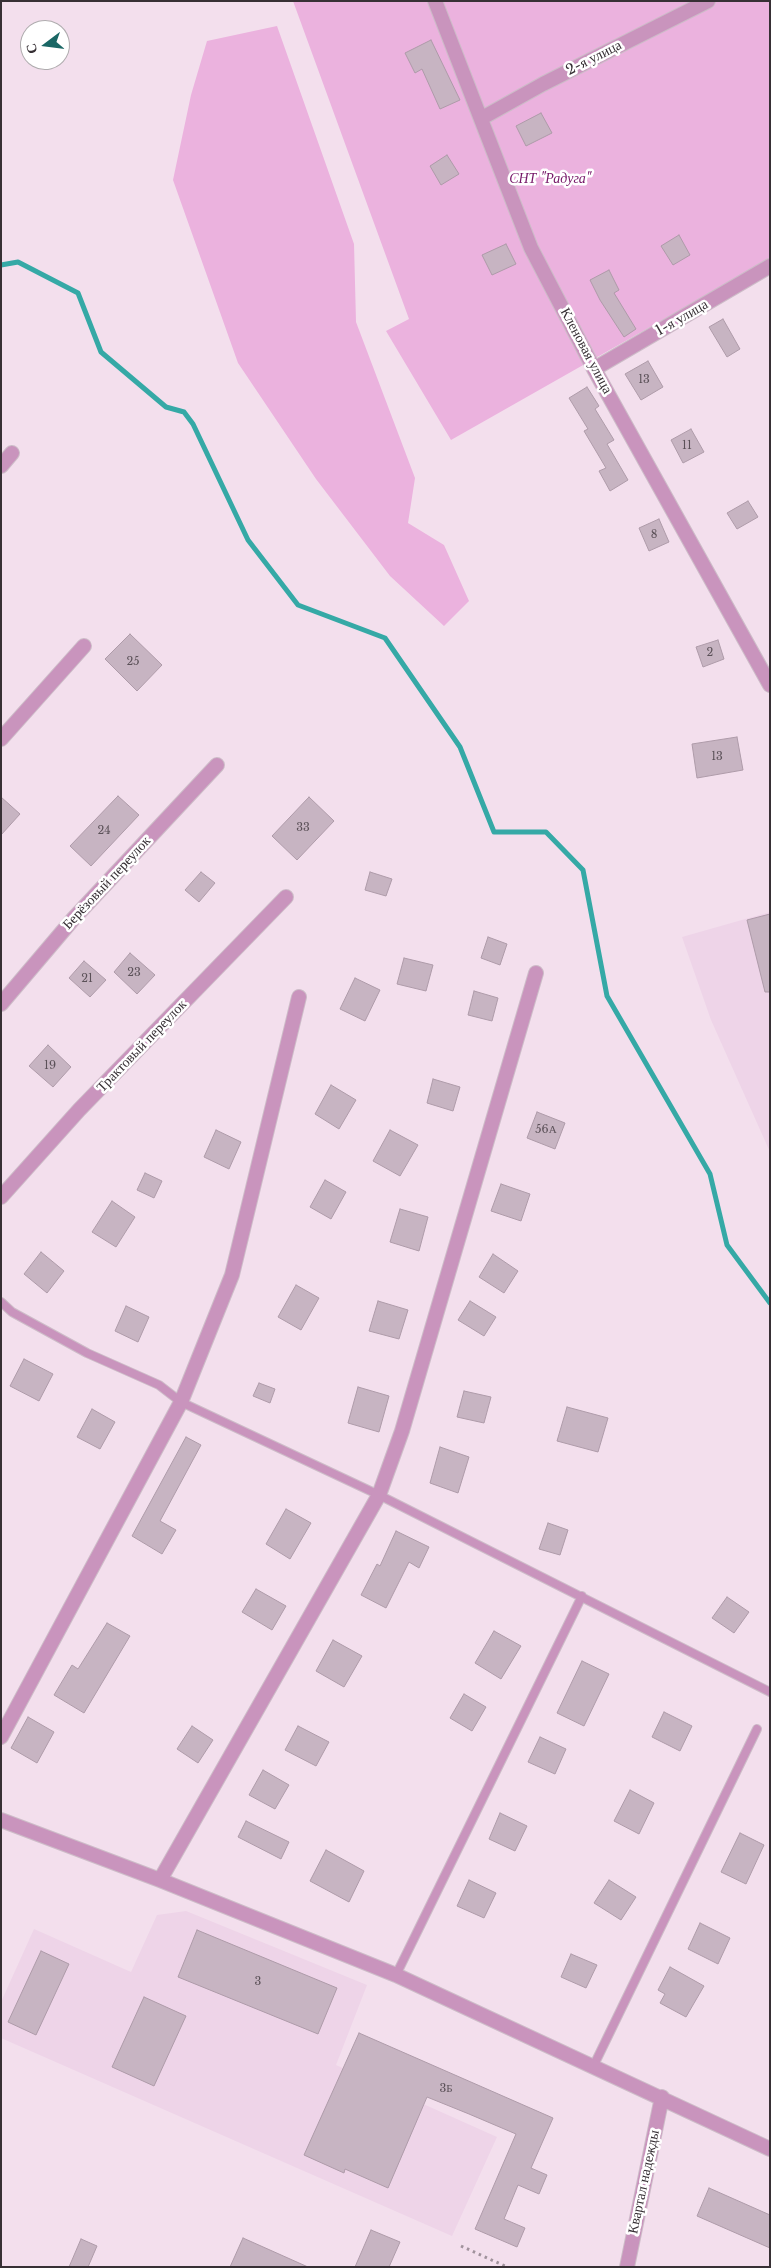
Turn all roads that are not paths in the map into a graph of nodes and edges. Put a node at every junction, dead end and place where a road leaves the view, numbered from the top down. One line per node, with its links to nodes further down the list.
1 (435, 1): 3 (street, Кленовая улица)
2 (708, 1): 3 (street, 2-я улица)
3 (482, 118): 5 (street, Кленовая улица)
4 (770, 266): 5 (street, 1-я улица)
5 (594, 369): 9 (street, Кленовая улица)
6 (12, 453): 7 (street)
7 (1, 466)
8 (84, 646): 10 (street)
9 (770, 685)
10 (1, 739)
11 (217, 765): 15 (street, Берёзовый переулок)
12 (286, 897): 16 (street, Трактовый переулок)
13 (536, 973): 19 (street)
14 (299, 997): 18 (street)
15 (1, 1004)
16 (1, 1197)
17 (1, 1302): 18 (lane)
18 (181, 1402): 19 (lane); 23 (street)
19 (380, 1495): 20 (lane); 25 (street)
20 (582, 1596): 21 (lane); 26 (lane)
21 (770, 1692)
22 (757, 1729): 27 (lane)
23 (1, 1737)
24 (1, 1820): 25 (street)
25 (160, 1880): 26 (street)
26 (396, 1975): 27 (street)
27 (593, 2067): 28 (street)
28 (662, 2097): 29 (street); 30 (street, Квартал надежды)
29 (770, 2148)
30 (626, 2267)

